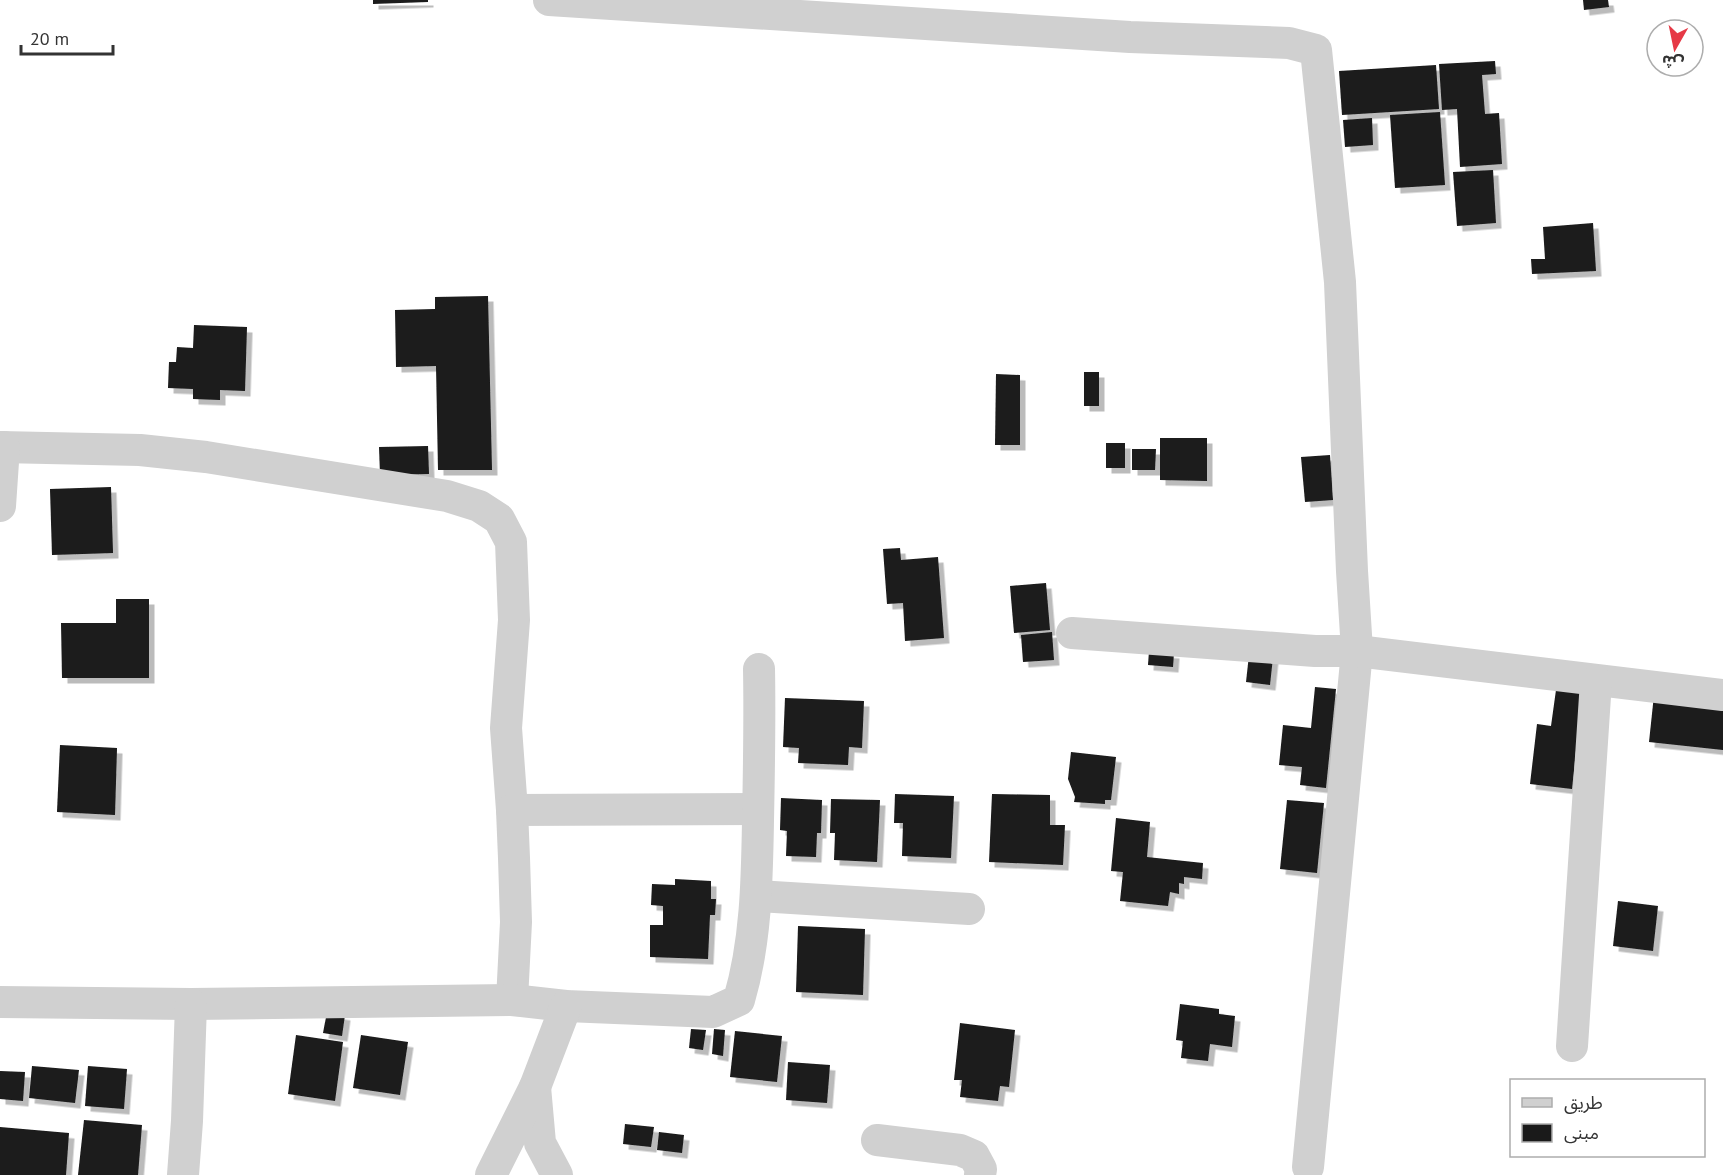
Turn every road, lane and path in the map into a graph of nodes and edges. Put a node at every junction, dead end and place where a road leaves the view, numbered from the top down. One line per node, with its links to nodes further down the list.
1 (549, 0): 5 (street)
2 (2, 447): 3 (street); 10 (street)
3 (0, 506)
4 (1072, 633): 5 (street)
5 (1357, 651): 7 (street); 20 (street)
6 (759, 669): 9 (street)
7 (1596, 681): 8 (street); 17 (street)
8 (1723, 695)
9 (758, 809): 10 (street); 11 (street)
10 (512, 810): 13 (street)
11 (757, 896): 12 (street); 16 (street)
12 (969, 909)
13 (512, 1000): 15 (street); 16 (street)
14 (0, 1002): 15 (street)
15 (191, 1004): 21 (street)
16 (566, 1006): 18 (street)
17 (1572, 1046)
18 (535, 1087): 22 (street); 23 (street)
19 (877, 1140): 24 (street)
20 (1308, 1167)
21 (183, 1175)
22 (491, 1175)
23 (557, 1175)
24 (980, 1175)

